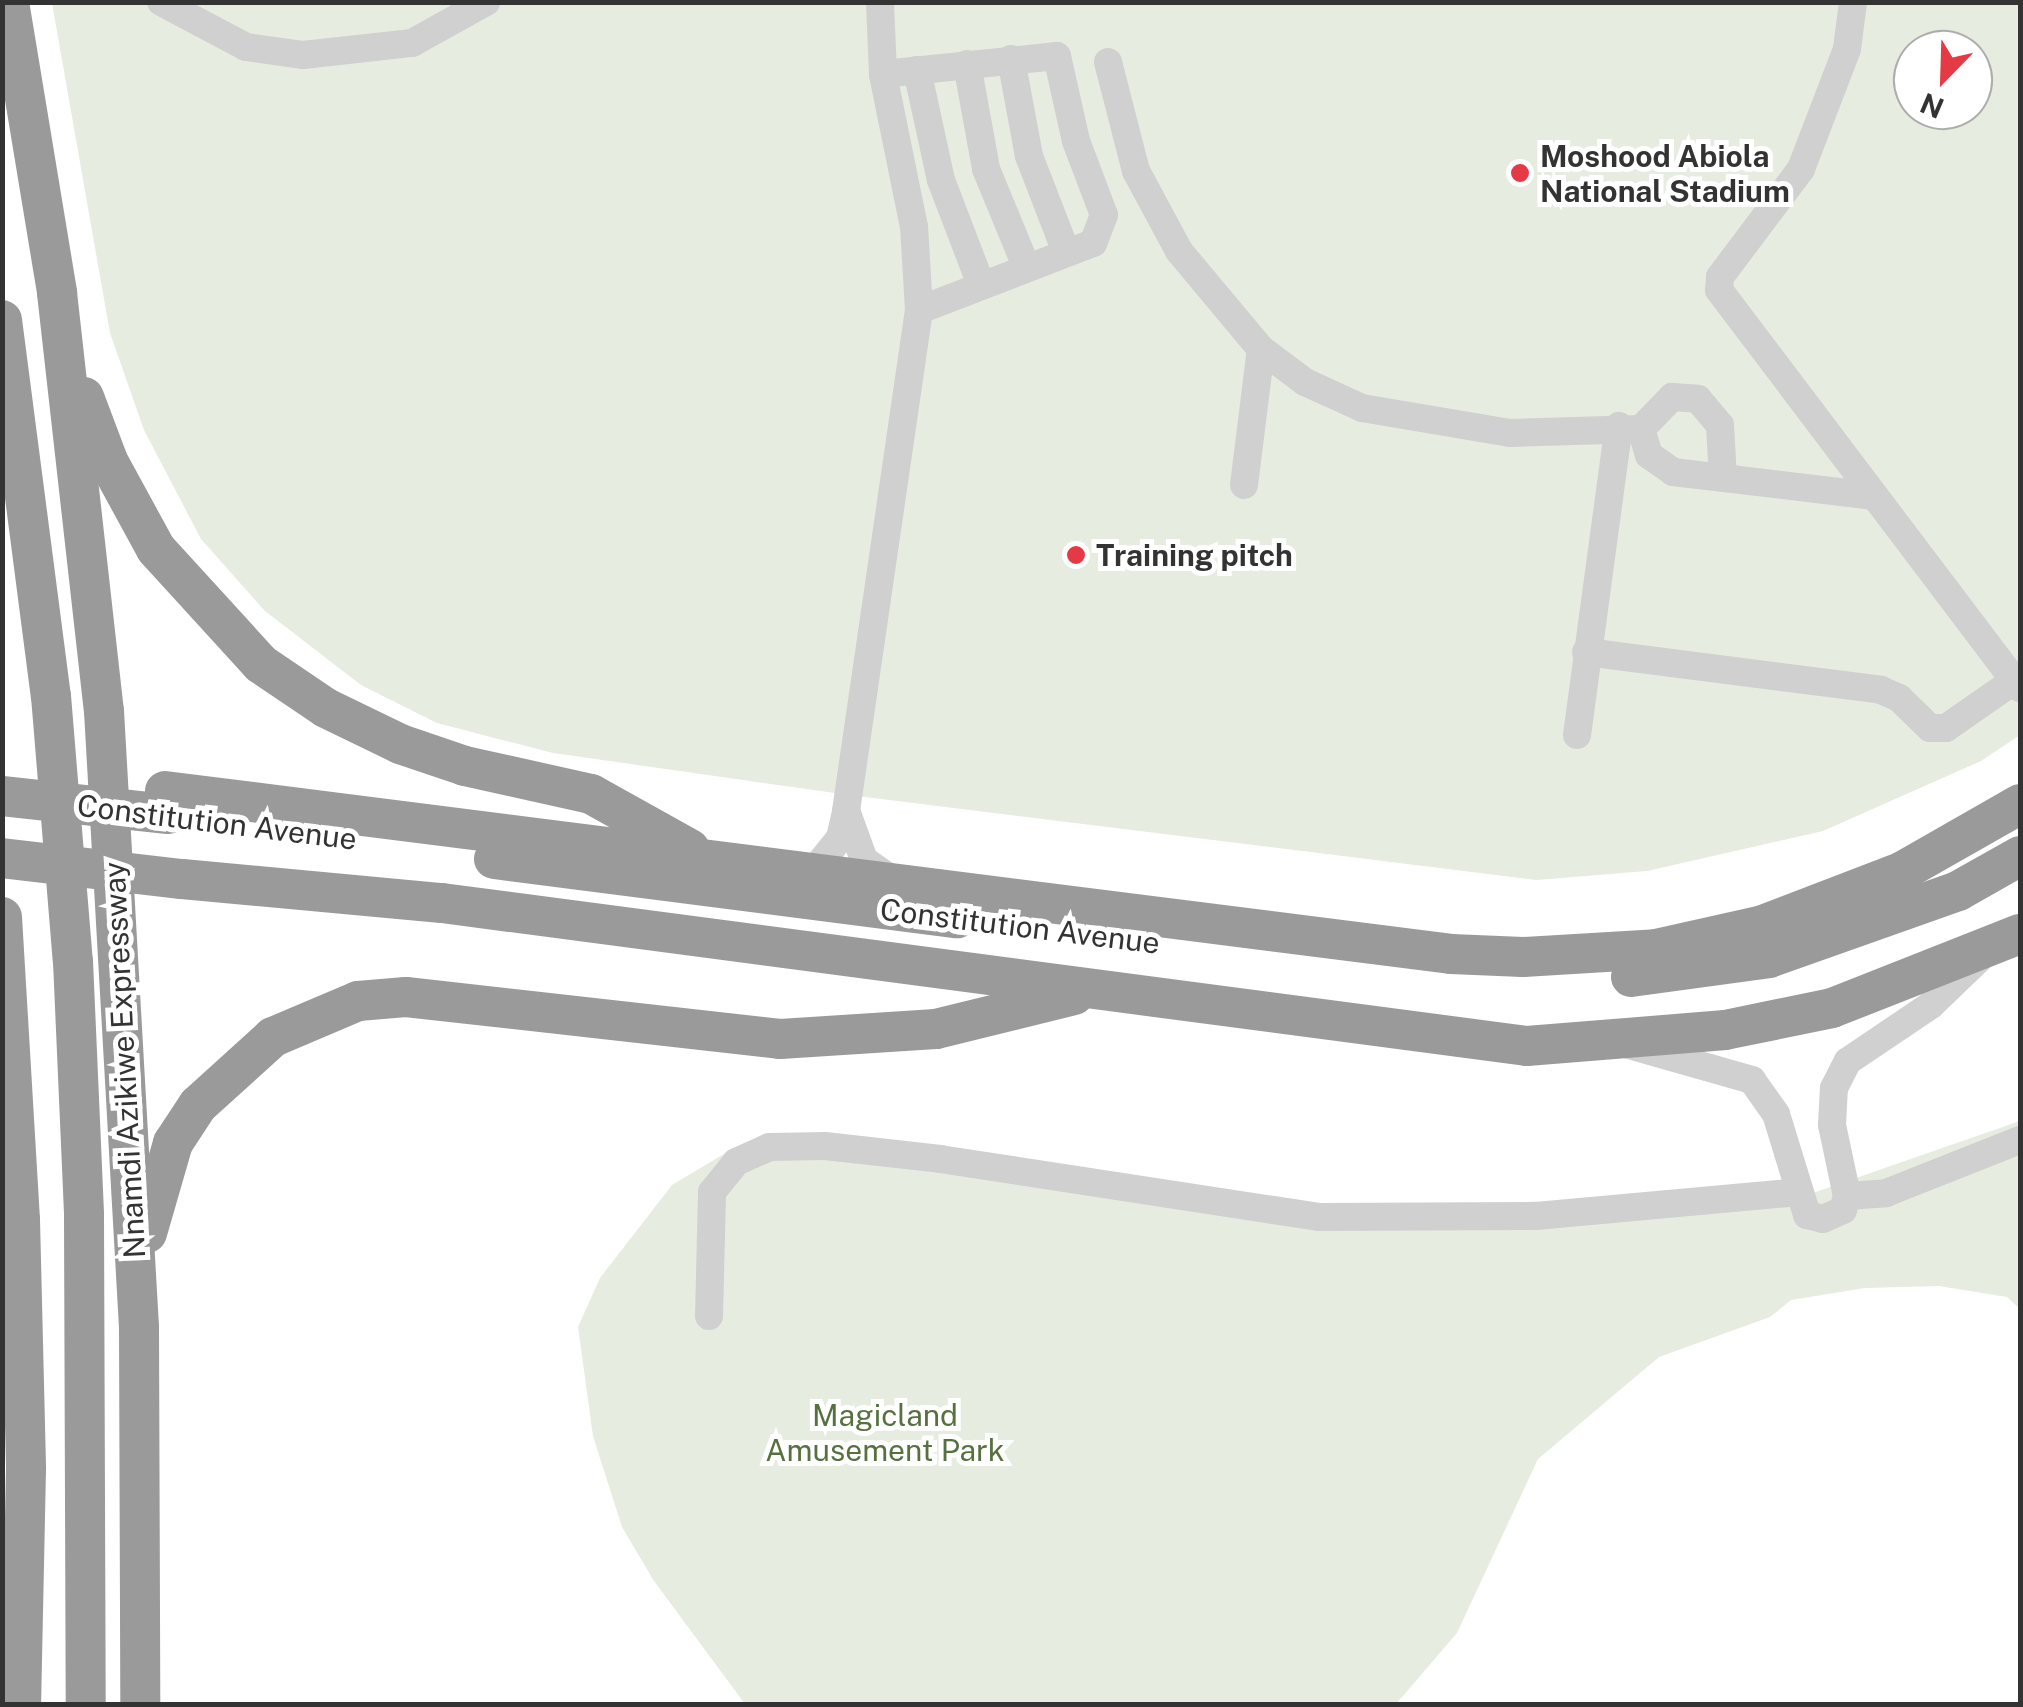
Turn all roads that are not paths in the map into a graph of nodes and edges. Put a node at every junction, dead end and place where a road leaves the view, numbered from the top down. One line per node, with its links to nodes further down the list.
1 (9, 2): 11 (highway); 15 (highway, Nnamdi Azikiwe Expressway)
2 (162, 2): 3 (lane)
3 (486, 2)
4 (880, 2): 10 (lane)
5 (1853, 2): 22 (lane)
6 (1011, 59): 8 (lane); 12 (lane); 12 (lane)
7 (1108, 62): 18 (lane)
8 (967, 64): 9 (lane); 13 (lane)
9 (917, 70): 10 (lane); 14 (lane)
10 (883, 74): 16 (lane)
11 (2, 84)
12 (1066, 252): 13 (lane)
13 (1026, 266): 14 (lane)
14 (981, 285): 16 (lane)
15 (57, 293): 35 (highway); 48 (highway, Nnamdi Azikiwe Expressway)
16 (919, 310): 31 (lane)
17 (2, 320): 52 (highway, Nnamdi Azikiwe Expressway)
18 (1261, 349): 19 (lane); 21 (lane)
19 (1630, 428): 20 (lane); 20 (lane); 23 (lane)
20 (1722, 478): 22 (lane)
21 (1244, 485)
22 (1876, 496): 24 (lane)
23 (1586, 652): 24 (lane); 25 (lane)
24 (2018, 684)
25 (1577, 735)
26 (2, 771): 28 (highway)
27 (2, 796): 28 (highway, Constitution Avenue, bridge)
28 (166, 802): 30 (highway); 32 (highway, Constitution Avenue)
29 (2020, 804): 40 (highway)
30 (259, 805): 32 (highway); 35 (highway)
31 (846, 811): 36 (lane); 37 (lane)
32 (215, 821): 35 (highway, Constitution Avenue)
33 (2020, 856): 38 (highway, Constitution Avenue)
34 (2, 858): 42 (highway, Constitution Avenue, bridge)
35 (713, 867): 36 (highway, Constitution Avenue)
36 (804, 879): 37 (highway); 38 (highway, Constitution Avenue)
37 (896, 882): 40 (highway)
38 (1958, 891): 40 (highway)
39 (2, 917): 51 (highway)
40 (1763, 925)
41 (2006, 940): 43 (highway, Constitution Avenue); 46 (lane)
42 (1091, 990): 43 (highway, Constitution Avenue); 48 (highway)
43 (1618, 1042): 45 (lane)
44 (2020, 1140): 46 (lane)
45 (1798, 1192): 46 (lane); 47 (lane)
46 (1848, 1196)
47 (709, 1316)
48 (139, 1327): 49 (highway, Nnamdi Azikiwe Expressway)
49 (141, 1551): 53 (highway); 54 (highway, Nnamdi Azikiwe Expressway)
50 (2, 1599): 51 (highway)
51 (21, 1700)
52 (86, 1704)
53 (94, 1704)
54 (140, 1704)

